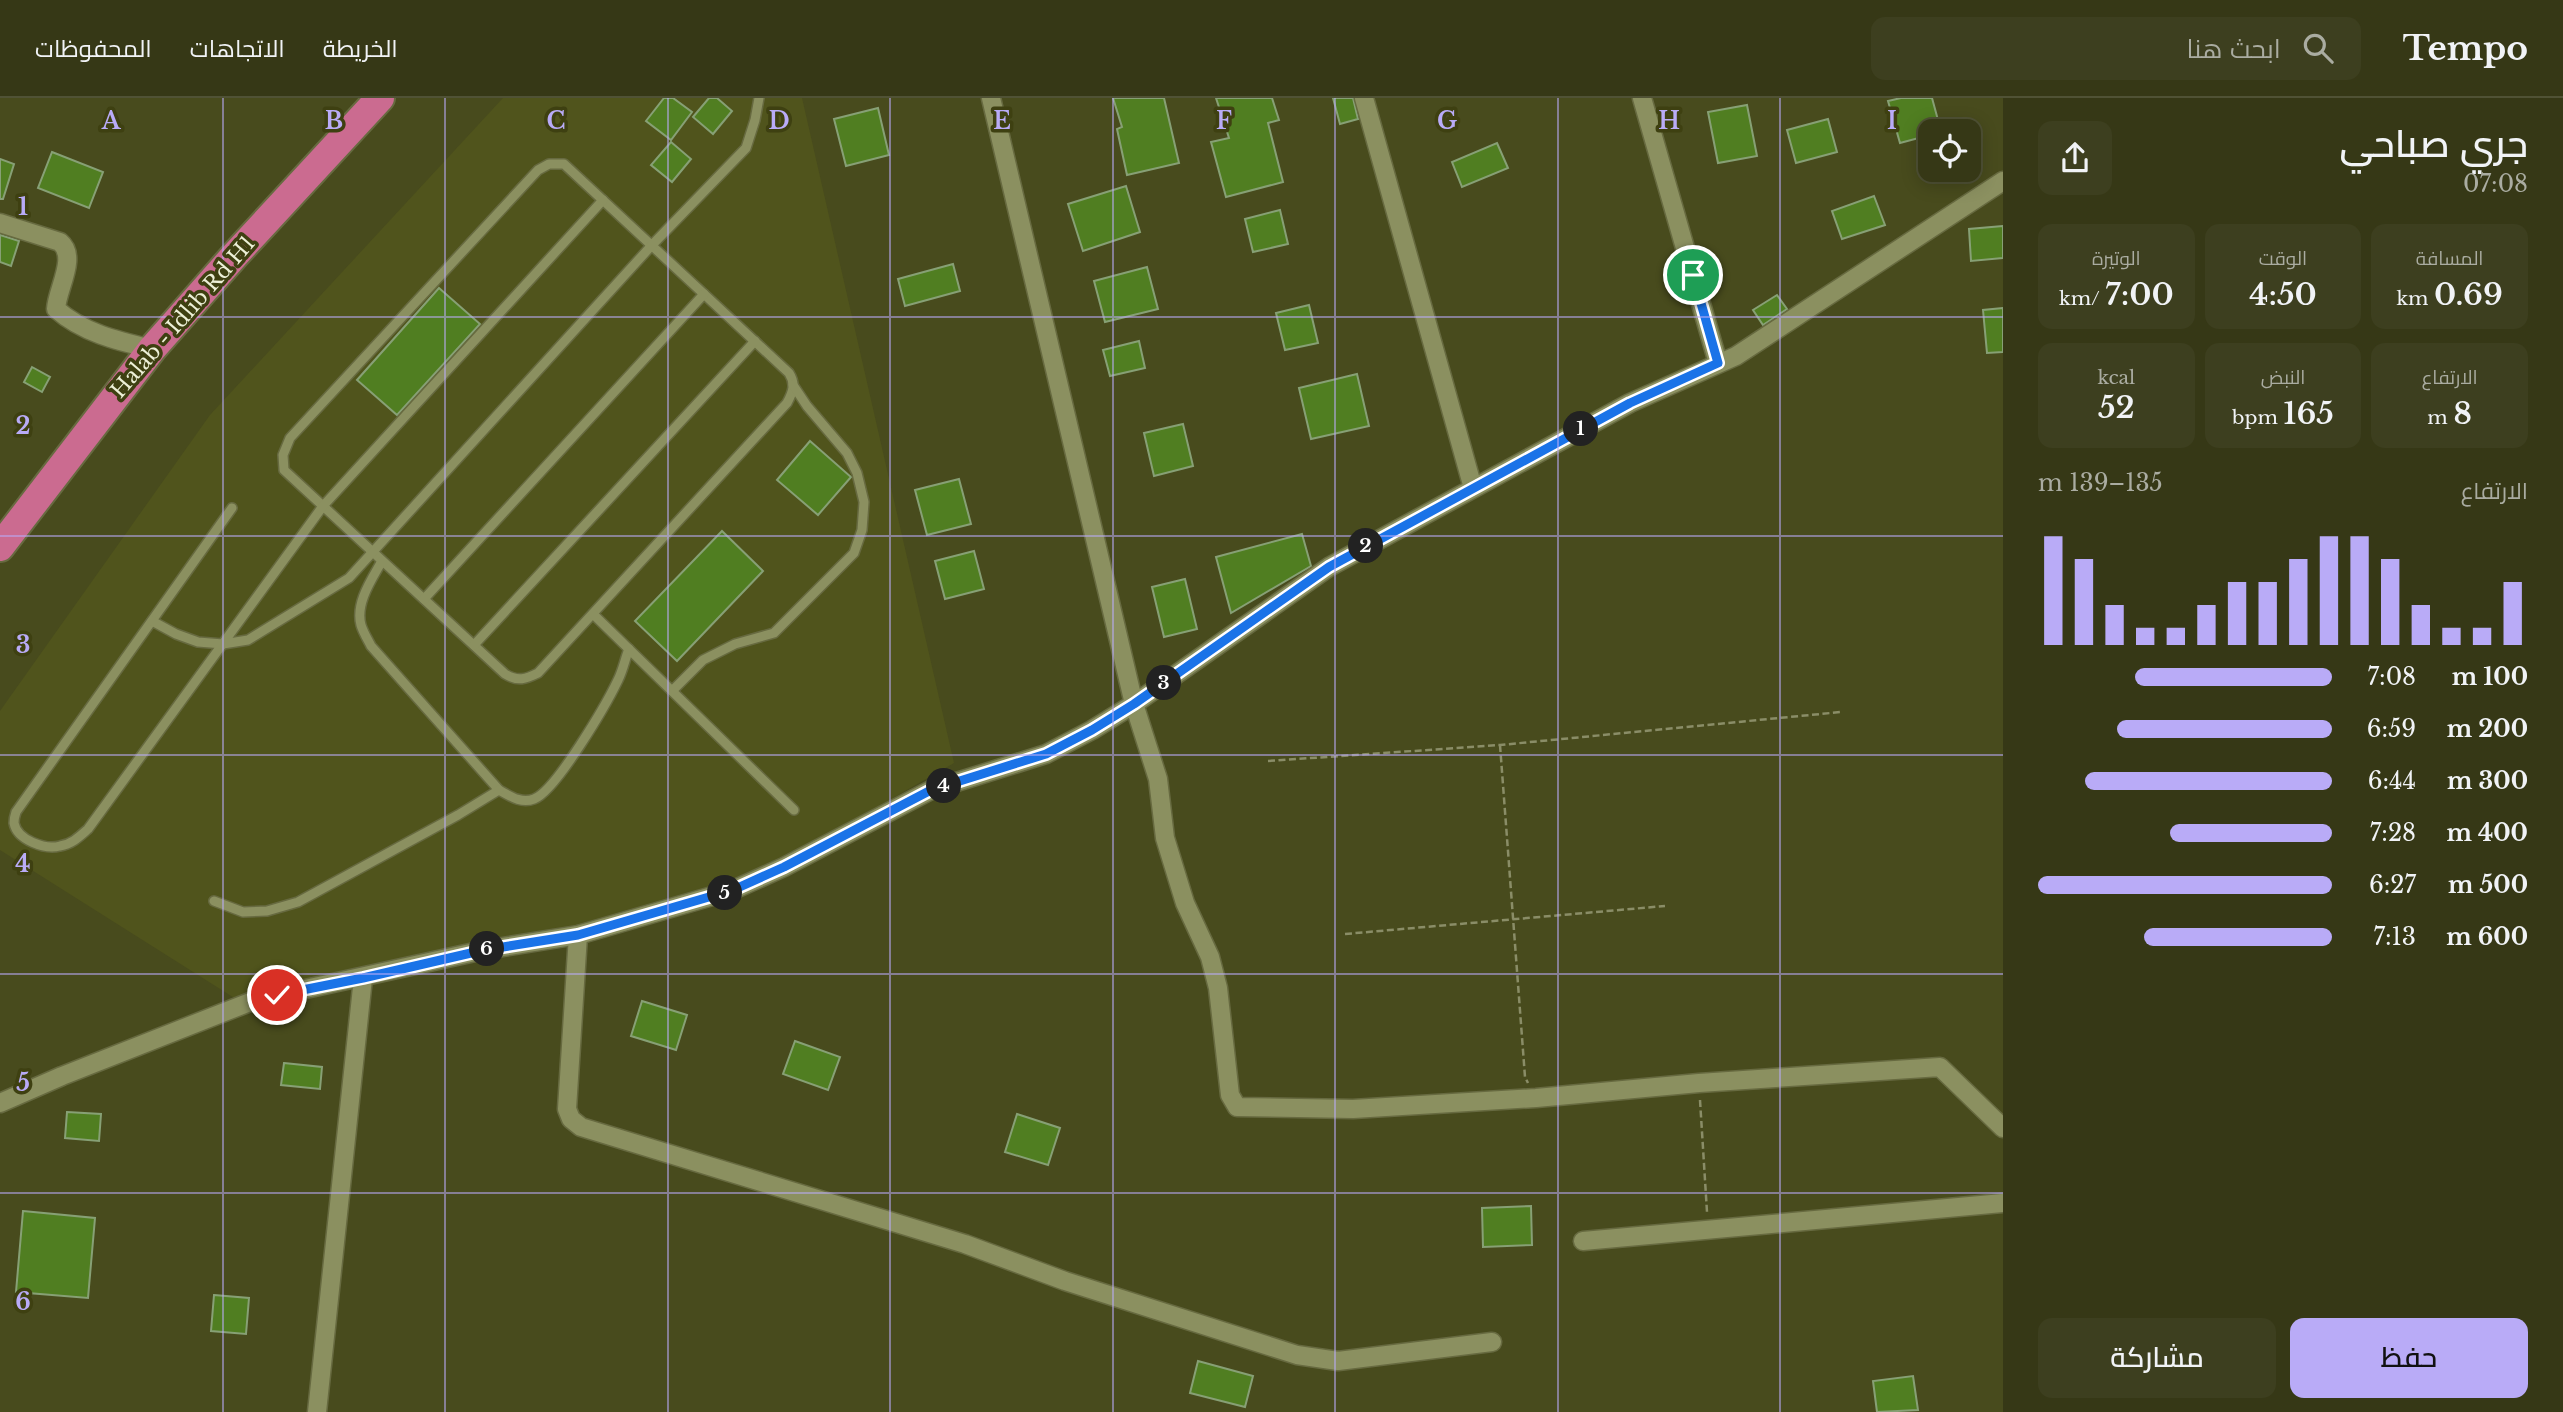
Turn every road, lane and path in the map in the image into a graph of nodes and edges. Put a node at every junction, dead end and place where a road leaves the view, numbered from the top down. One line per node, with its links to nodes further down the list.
1 (759, 98): 9 (lane)
2 (991, 98): 28 (street)
3 (1364, 98): 15 (street)
4 (1642, 98): 13 (street)
5 (371, 100): 12 (highway, Halab - Idlib Rd H1)
6 (2003, 181): 13 (street)
7 (603, 200): 9 (lane); 16 (lane); 16 (lane)
8 (0, 223): 12 (street)
9 (652, 246): 10 (lane); 19 (lane)
10 (704, 294): 11 (lane); 21 (lane)
11 (755, 341): 14 (lane); 25 (lane)
12 (152, 349): 18 (highway, Halab - Idlib Rd H1)
13 (1718, 363): 15 (street)
14 (793, 385): 22 (lane); 27 (lane)
15 (1473, 488): 28 (street)
16 (323, 506): 19 (lane); 24 (lane)
17 (232, 508): 23 (lane)
18 (0, 547)
19 (372, 551): 20 (lane); 24 (lane)
20 (382, 561): 21 (lane); 32 (lane)
21 (424, 599): 25 (lane)
22 (593, 614): 25 (lane); 26 (lane)
23 (152, 621): 24 (lane); 24 (lane)
24 (223, 644)
25 (474, 645)
26 (629, 649): 27 (lane); 32 (lane)
27 (672, 691): 33 (lane)
28 (1134, 704): 38 (street); 41 (street)
29 (1841, 712): 30 (path)
30 (1500, 744): 31 (path); 36 (path)
31 (1268, 761)
32 (499, 790): 34 (lane)
33 (794, 810)
34 (214, 901)
35 (1665, 906): 36 (path)
36 (1513, 918): 37 (path); 41 (path)
37 (1345, 934)
38 (578, 935): 39 (street); 47 (street)
39 (363, 978): 42 (street); 48 (street)
40 (1699, 1083): 41 (street); 43 (street); 45 (path)
41 (1536, 1098)
42 (0, 1103)
43 (2003, 1128)
44 (2003, 1203): 45 (street)
45 (1708, 1230): 46 (street)
46 (1583, 1241)
47 (1492, 1342)
48 (317, 1412)

